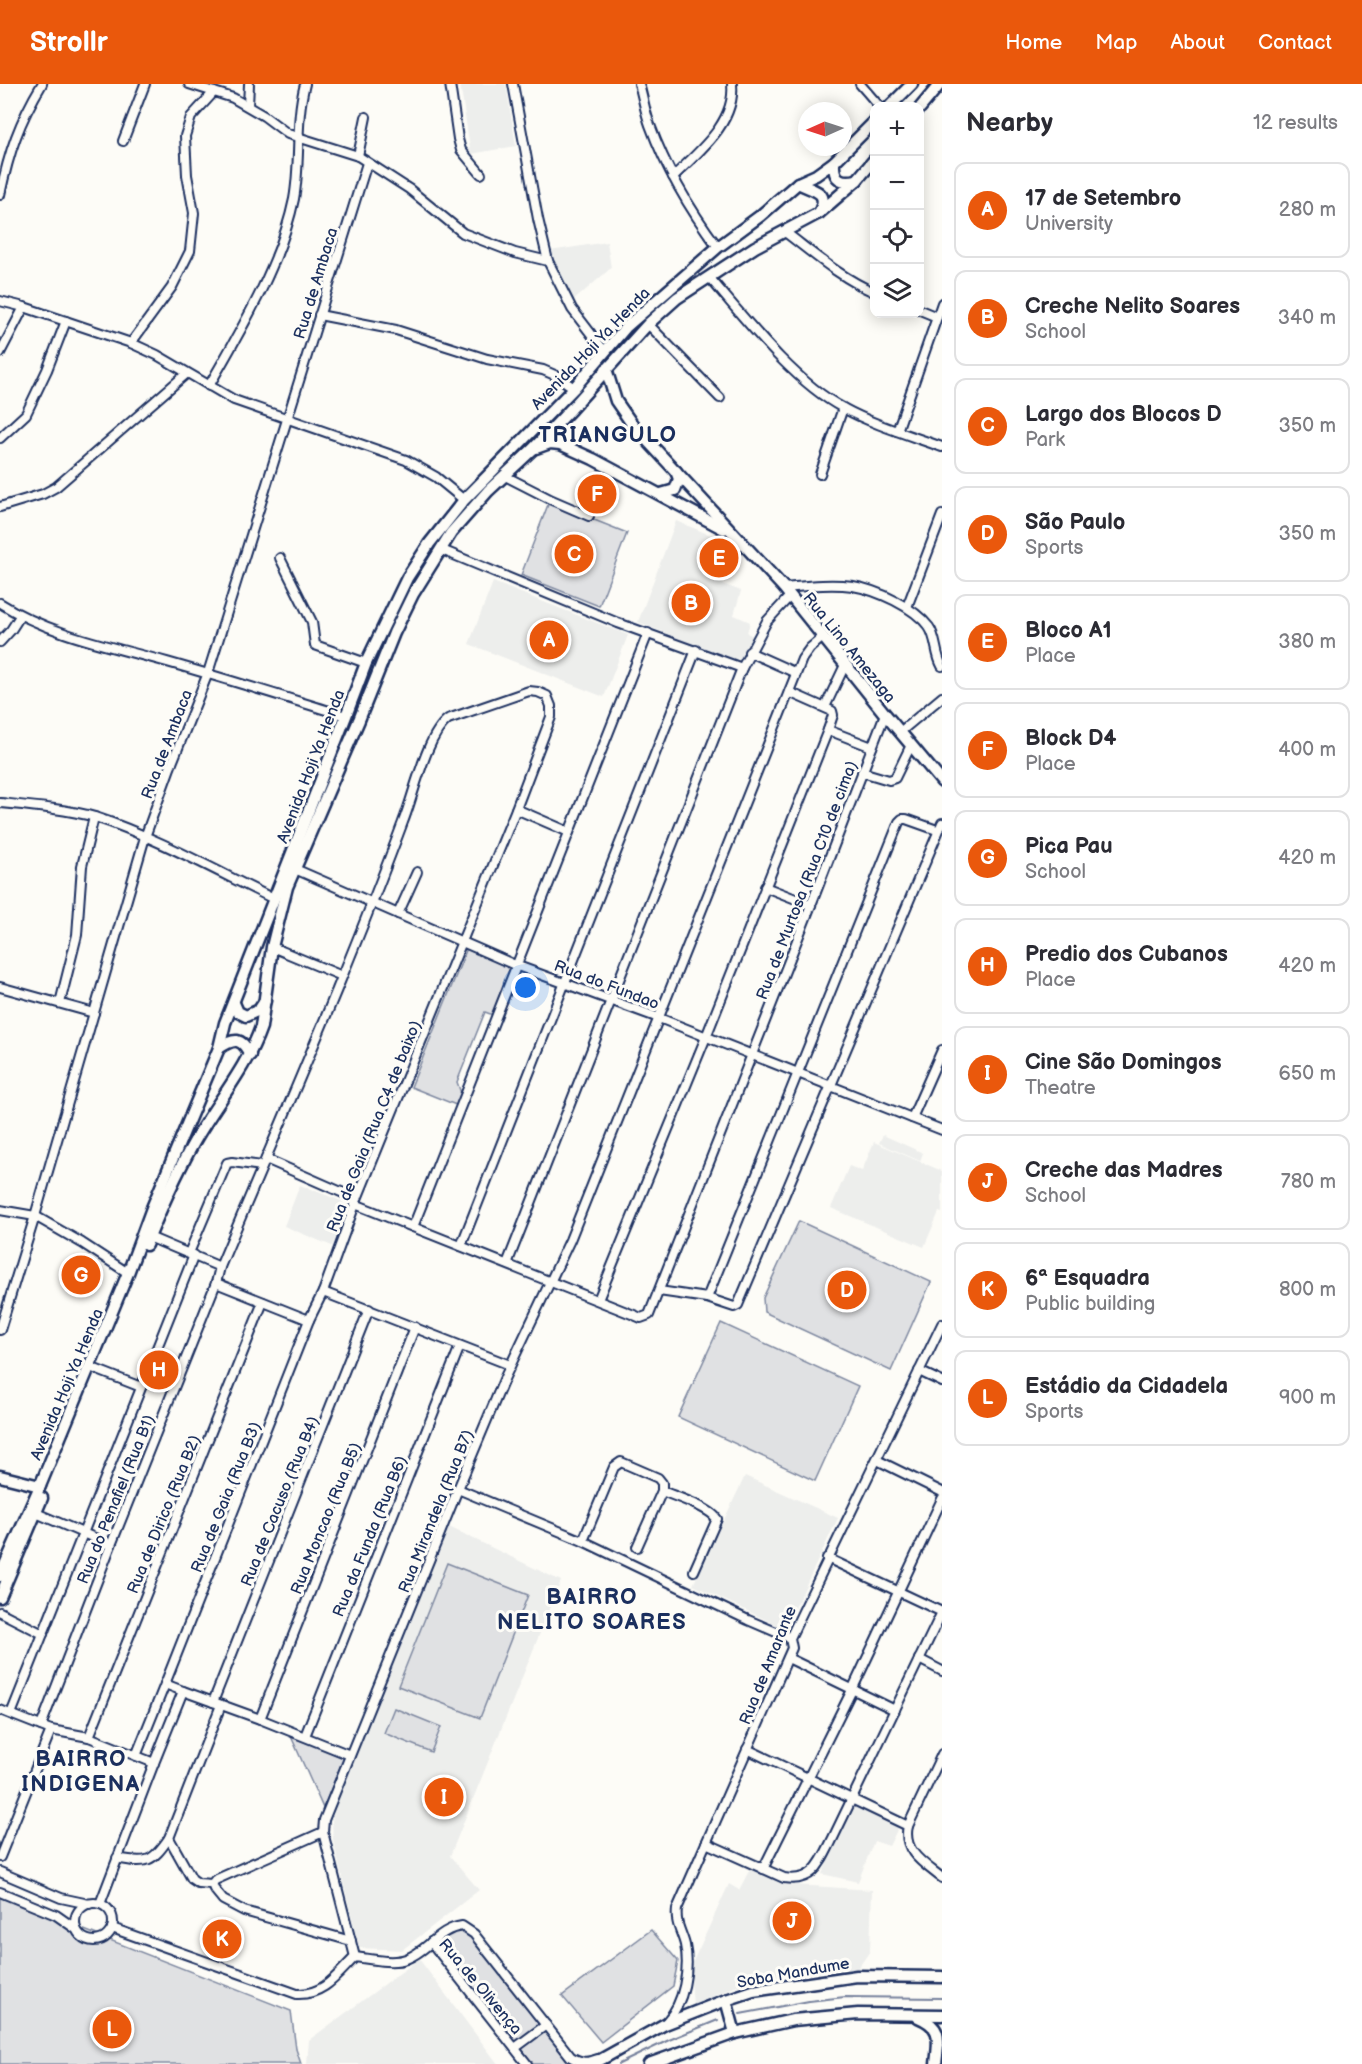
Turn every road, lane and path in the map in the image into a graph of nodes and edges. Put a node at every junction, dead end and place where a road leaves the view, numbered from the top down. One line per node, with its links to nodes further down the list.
1 (42, 84): 30 (street)
2 (145, 84): 21 (street)
3 (189, 84): 13 (street)
4 (249, 84): 17 (street)
5 (305, 84): 20 (street)
6 (450, 84): 26 (street)
7 (513, 84): 34 (street)
8 (639, 84): 27 (street)
9 (732, 84): 27 (street)
10 (860, 84): 14 (street)
11 (912, 84): 15 (main road)
12 (940, 84): 16 (main road)
13 (214, 92): 17 (street); 45 (street)
14 (876, 102)
15 (894, 102)
16 (924, 103)
17 (248, 106): 20 (street)
18 (366, 117): 22 (street)
19 (870, 126): 23 (main road, Avenida Hoji Ya Henda)
20 (298, 137): 22 (street); 50 (street)
21 (123, 141)
22 (358, 156): 25 (street)
23 (834, 162): 28 (main road); 29 (main road, Avenida Hoji Ya Henda)
24 (870, 165): 28 (main road)
25 (365, 167): 34 (street); 41 (street, Rua de Ambaca)
26 (481, 174)
27 (673, 177): 33 (street)
28 (857, 180): 31 (main road)
29 (798, 183): 31 (main road); 33 (main road, Avenida Hoji Ya Henda)
30 (0, 195)
31 (819, 213): 32 (main road)
32 (785, 231): 35 (main road); 36 (street)
33 (718, 247): 46 (main road, Avenida Hoji Ya Henda)
34 (548, 261): 46 (street)
35 (709, 277): 44 (main road, Avenida Hoji Ya Henda); 53 (street)
36 (870, 290)
37 (0, 302): 39 (street)
38 (942, 303): 42 (street)
39 (24, 307): 43 (street); 47 (street)
40 (924, 312): 42 (street)
41 (320, 315): 51 (street); 54 (street, Rua de Ambaca)
42 (937, 317): 55 (street)
43 (66, 321): 45 (street); 56 (street)
44 (648, 324): 48 (main road, Avenida Hoji Ya Henda); 52 (street)
45 (131, 343): 49 (street)
46 (605, 352): 51 (main road, Avenida Hoji Ya Henda)
47 (0, 353)
48 (606, 369): 58 (main road, Avenida Hoji Ya Henda); 59 (main road, Rua Lino Amezaga)
49 (186, 374): 50 (street); 64 (street)
50 (208, 387): 54 (street)
51 (574, 388): 63 (main road, Avenida Hoji Ya Henda)
52 (720, 398)
53 (843, 408): 55 (street); 60 (street)
54 (288, 419): 63 (street); 83 (street, Rua de Ambaca)
55 (897, 431): 57 (street)
56 (0, 438)
57 (942, 447)
58 (533, 449): 61 (main road, Avenida Hoji Ya Henda); 62 (main road, Rua Lino Amezaga)
59 (676, 471): 62 (main road); 67 (main road, Rua Lino Amezaga)
60 (820, 474)
61 (505, 476): 66 (street); 68 (main road, Avenida Hoji Ya Henda)
62 (661, 494): 67 (main road, Rua Lino Amezaga)
63 (464, 500): 79 (main road, Avenida Hoji Ya Henda)
64 (0, 507)
65 (942, 515): 72 (street)
66 (589, 516)
67 (732, 533): 70 (main road, Rua Lino Amezaga)
68 (442, 550): 74 (street); 103 (main road, Avenida Hoji Ya Henda)
69 (280, 558): 79 (street)
70 (787, 592): 72 (street); 75 (main road, Rua Lino Amezaga); 78 (street)
71 (0, 603): 73 (street)
72 (908, 607): 81 (street)
73 (20, 616): 76 (street); 83 (street)
74 (648, 633): 77 (street); 101 (street)
75 (823, 637): 80 (main road, Rua Lino Amezaga); 84 (street, Rua Mirandela (Rua B7))
76 (0, 642)
77 (696, 650): 82 (street); 114 (street)
78 (749, 652): 82 (street); 84 (street)
79 (366, 663): 89 (main road, Avenida Hoji Ya Henda)
80 (845, 665): 87 (street); 88 (main road, Rua Lino Amezaga)
81 (942, 666)
82 (742, 668): 116 (street)
83 (208, 673): 89 (street); 102 (street, Rua de Ambaca)
84 (796, 673): 85 (street, Rua Mirandela (Rua B7))
85 (793, 694): 87 (street); 121 (street, Rua Mirandela (Rua B7))
86 (942, 697): 92 (street)
87 (829, 709): 91 (street)
88 (885, 714): 92 (main road, Rua Lino Amezaga); 94 (street, Rua de Murtosa (Rua C10 de cima))
89 (346, 716): 106 (main road, Avenida Hoji Ya Henda)
90 (551, 717): 98 (street, Rua de Gaia (Rua C4 de baixo)); 107 (street, Rua do Penafiel (Rua B1))
91 (828, 730): 94 (street); 105 (street)
92 (900, 732): 93 (main road, Rua Lino Amezaga)
93 (911, 745): 95 (street); 96 (main road, Rua Lino Amezaga)
94 (872, 747): 95 (street, Rua de Murtosa (Rua C10 de cima))
95 (862, 772): 108 (street, Rua de Murtosa (Rua C10 de cima))
96 (942, 782)
97 (0, 803): 99 (street)
98 (516, 809): 101 (street); 110 (street, Rua de Gaia (Rua C4 de baixo))
99 (94, 817): 102 (street); 118 (street)
100 (940, 827): 127 (street); 128 (street)
101 (569, 832): 112 (street)
102 (145, 837): 106 (street); 120 (street, Rua de Ambaca)
103 (295, 869): 107 (street, Rua do Fundao); 111 (main road, Avenida Hoji Ya Henda)
104 (417, 872): 109 (street)
105 (765, 887): 108 (street); 122 (street)
106 (274, 899): 119 (main road, Avenida Hoji Ya Henda)
107 (373, 903): 109 (street, Rua do Fundao); 113 (street, Rua do Penafiel (Rua B1))
108 (812, 905): 126 (street, Rua de Murtosa (Rua C10 de cima))
109 (398, 914): 110 (street, Rua do Fundao)
110 (462, 942): 112 (street, Rua do Fundao); 132 (street, Rua de Gaia (Rua C4 de baixo))
111 (272, 947): 113 (street); 117 (main road, Avenida Hoji Ya Henda)
112 (515, 965): 114 (street, Rua do Fundao); 135 (street)
113 (342, 976): 131 (street, Rua do Penafiel (Rua B1))
114 (565, 983): 116 (street, Rua do Fundao); 137 (street)
115 (0, 987): 118 (street)
116 (610, 1000): 121 (street, Rua do Fundao); 139 (street)
117 (266, 1001): 119 (main road); 125 (main road, Avenida Hoji Ya Henda)
118 (60, 1003): 120 (street)
119 (234, 1003): 123 (main road, Avenida Hoji Ya Henda)
120 (94, 1012): 134 (street, Rua de Ambaca)
121 (659, 1018): 122 (street, Rua do Fundao); 142 (street, Rua Mirandela (Rua B7))
122 (706, 1037): 126 (street, Rua do Fundao); 147 (street)
123 (219, 1048): 125 (main road); 141 (main road, Avenida Hoji Ya Henda)
124 (942, 1050): 129 (street)
125 (250, 1055): 136 (main road, Avenida Hoji Ya Henda)
126 (751, 1055): 127 (street, Rua do Fundao); 144 (street, Rua de Murtosa (Rua C10 de cima))
127 (798, 1073): 128 (street, Rua do Fundao); 146 (street)
128 (831, 1085): 129 (street, Rua do Fundao); 146 (street)
129 (912, 1118): 130 (street, Rua do Fundao)
130 (942, 1130)
131 (264, 1163): 132 (street); 138 (street); 140 (street, Rua do Penafiel (Rua B1))
132 (356, 1202): 135 (street); 145 (street, Rua de Gaia (Rua C4 de baixo))
133 (0, 1210): 134 (street)
134 (35, 1216): 141 (street); 153 (street, Rua de Ambaca)
135 (413, 1227): 137 (street)
136 (149, 1237): 138 (street); 156 (main road, Avenida Hoji Ya Henda)
137 (461, 1246): 139 (street)
138 (191, 1254): 140 (street); 159 (street)
139 (507, 1264): 142 (street)
140 (220, 1266): 143 (street, Rua do Penafiel (Rua B1))
141 (128, 1273): 162 (main road, Avenida Hoji Ya Henda)
142 (551, 1281): 147 (street); 155 (street, Rua Mirandela (Rua B7))
143 (216, 1283): 148 (street); 170 (street, Rua do Penafiel (Rua B1))
144 (659, 1291): 146 (street); 147 (street, Rua de Murtosa (Rua C10 de cima))
145 (323, 1292): 149 (street); 150 (street, Rua de Gaia (Rua C4 de baixo))
146 (707, 1298)
147 (598, 1300)
148 (263, 1302): 150 (street); 195 (street, Rua de Dirico (Rua B2))
149 (369, 1309): 152 (street); 187 (street, Rua de Cacuso (Rua B4))
150 (309, 1320): 184 (street, Rua de Gaia (Rua B3))
151 (942, 1324): 157 (street, Rua de Amarante)
152 (415, 1327): 154 (street); 191 (street, Rua Moncao (Rua B5))
153 (0, 1330)
154 (459, 1346): 155 (street); 194 (street, Rua da Funda (Rua B6))
155 (510, 1365): 163 (street, Rua Mirandela (Rua B7))
156 (95, 1369): 159 (street); 167 (main road, Avenida Hoji Ya Henda)
157 (919, 1371): 158 (street); 160 (street, Rua de Amarante)
158 (942, 1382)
159 (141, 1387): 168 (street)
160 (876, 1460): 165 (street); 172 (street, Rua de Amarante)
161 (0, 1476): 162 (main road)
162 (40, 1486): 174 (main road, Avenida Hoji Ya Henda)
163 (458, 1489): 169 (street); 198 (street, Rua Mirandela (Rua B7))
164 (662, 1491): 169 (street); 171 (street); 173 (street)
165 (942, 1492)
166 (942, 1499): 175 (street)
167 (36, 1513): 168 (street); 176 (main road, Avenida Hoji Ya Henda)
168 (83, 1533): 170 (street); 179 (street)
169 (583, 1541): 180 (street)
170 (111, 1545): 192 (street, Rua do Penafiel (Rua B1))
171 (637, 1547)
172 (828, 1558): 175 (street); 180 (street, Rua de Amarante)
173 (694, 1571)
174 (0, 1576)
175 (898, 1592): 178 (street); 185 (street)
176 (0, 1597)
177 (0, 1612): 179 (street)
178 (942, 1612): 182 (street)
179 (43, 1634): 190 (street)
180 (789, 1638): 181 (street, Rua de Amarante)
181 (788, 1658): 185 (street); 196 (street, Rua de Amarante)
182 (919, 1659): 183 (street); 189 (street)
183 (942, 1671)
184 (165, 1684): 186 (street); 199 (street, Rua de Gaia (Rua B3))
185 (853, 1688): 189 (street); 201 (street)
186 (183, 1691): 187 (street); 200 (street)
187 (217, 1704): 191 (street); 205 (street, Rua de Cacuso (Rua B4))
188 (0, 1710): 190 (street)
189 (895, 1710): 202 (street)
190 (11, 1714): 192 (street)
191 (260, 1719): 194 (street)
192 (41, 1726): 193 (street)
193 (51, 1730): 195 (street); 207 (street)
194 (305, 1736): 198 (street)
195 (89, 1737): 199 (street)
196 (747, 1749): 201 (street); 206 (street, Rua de Amarante)
197 (942, 1754): 203 (street)
198 (350, 1755): 204 (street, Rua Mirandela (Rua B7))
199 (136, 1756): 200 (street)
200 (154, 1763): 208 (street)
201 (808, 1778): 202 (street); 209 (street)
202 (852, 1798): 203 (street); 209 (street)
203 (908, 1826): 211 (street)
204 (323, 1832): 212 (street); 218 (street)
205 (169, 1838): 208 (street); 212 (street)
206 (706, 1843): 209 (street); 225 (street, Rua de Amarante)
207 (0, 1857)
208 (117, 1858): 215 (street)
209 (763, 1869)
210 (0, 1872): 214 (street)
211 (942, 1878)
212 (212, 1884): 218 (street)
213 (0, 1892): 217 (street)
214 (89, 1904): 215 (street); 217 (street)
215 (100, 1904): 216 (street)
216 (112, 1928): 217 (street); 220 (street)
217 (76, 1929)
218 (351, 1941): 220 (street)
219 (431, 1942): 220 (street, Rua de Olivença); 226 (street); 228 (street, Rua de Olivença)
220 (355, 1958)
221 (942, 1977): 222 (main road, Soba Mandume)
222 (727, 2004): 225 (main road, Soba Mandume); 227 (main road)
223 (906, 2013): 224 (main road); 227 (main road); 233 (main road)
224 (942, 2015)
225 (665, 2024): 229 (main road, Soba Mandume)
226 (546, 2025): 228 (street); 229 (street)
227 (734, 2029): 232 (main road)
228 (515, 2048): 230 (street, Rua de Olivença)
229 (603, 2057): 231 (main road, Soba Mandume)
230 (527, 2064)
231 (593, 2064)
232 (649, 2064)
233 (936, 2064)

